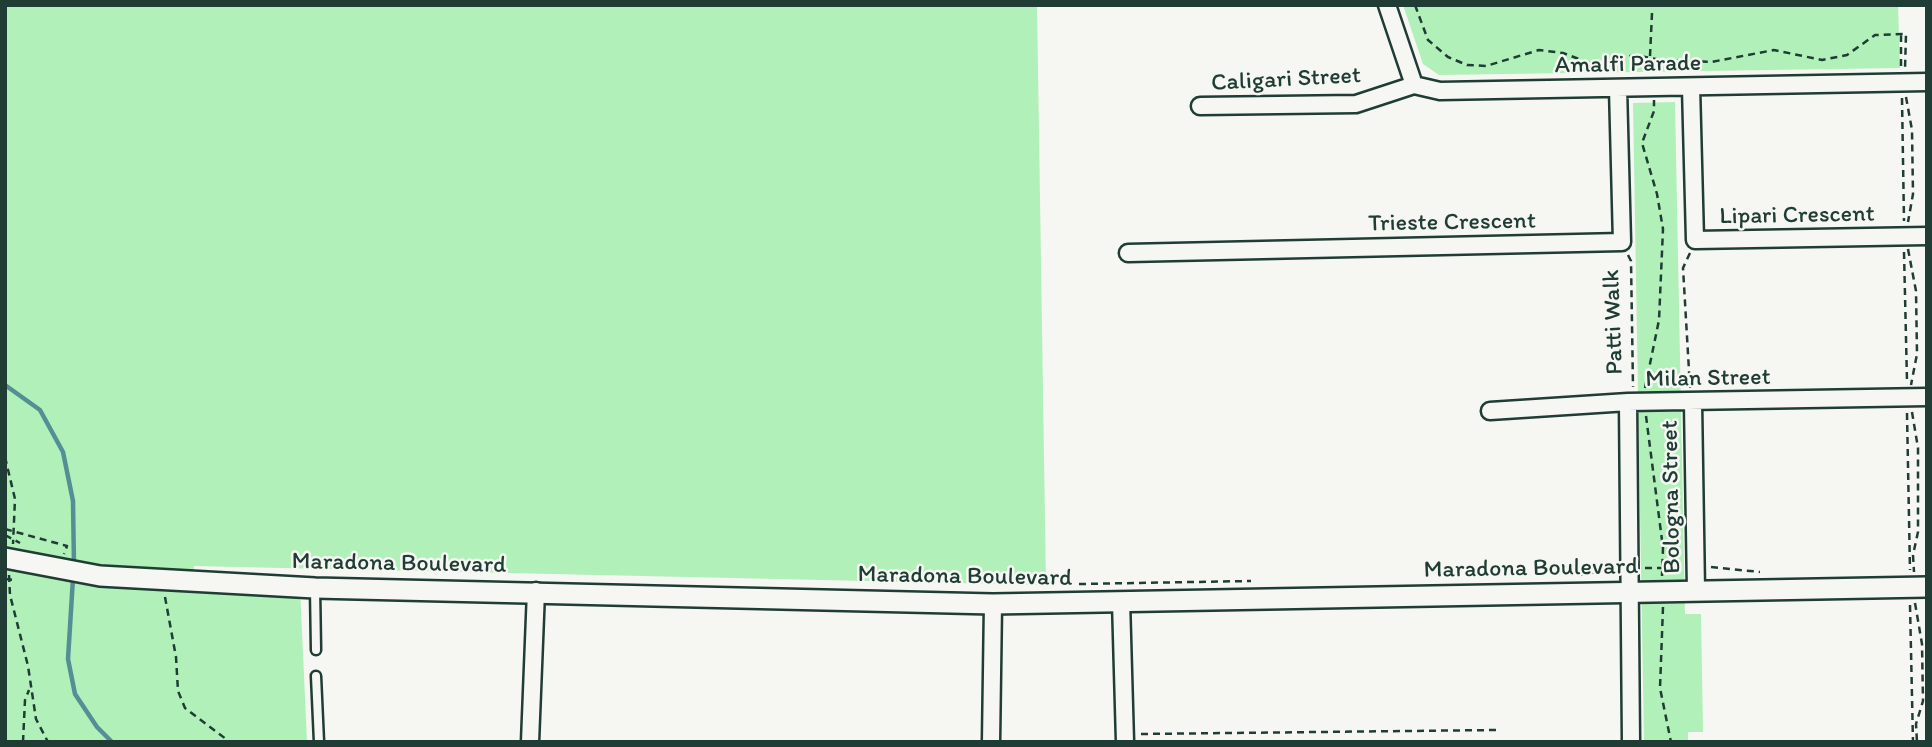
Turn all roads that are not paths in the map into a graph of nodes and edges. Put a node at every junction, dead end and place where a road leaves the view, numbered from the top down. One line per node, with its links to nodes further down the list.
1 (1387, 5): 3 (street)
2 (1927, 82): 4 (street, Amalfi Parade)
3 (1415, 85): 5 (street, Amalfi Parade); 6 (street, Caligari Street)
4 (1691, 87): 5 (street, Amalfi Parade); 7 (street, Lipari Crescent)
5 (1618, 88): 8 (street, Trieste Crescent)
6 (1200, 106)
7 (1927, 236)
8 (1128, 253)
9 (1927, 397): 11 (street, Milan Street)
10 (1628, 402): 11 (street, Milan Street); 12 (street, Milan Street); 18 (street)
11 (1693, 403): 17 (street, Bologna Street)
12 (1490, 411)
13 (8, 559): 15 (street, Maradona Boulevard)
14 (1927, 587): 17 (street, Maradona Boulevard)
15 (315, 588): 16 (street, Maradona Boulevard); 21 (lane)
16 (536, 591): 20 (street, Maradona Boulevard); 24 (street)
17 (1696, 591): 18 (street, Maradona Boulevard)
18 (1629, 592): 19 (street, Maradona Boulevard); 27 (street)
19 (1121, 601): 20 (street, Maradona Boulevard); 26 (street)
20 (993, 604): 25 (street)
21 (316, 650)
22 (316, 676): 23 (lane)
23 (319, 742)
24 (530, 742)
25 (991, 742)
26 (1125, 742)
27 (1631, 742)

